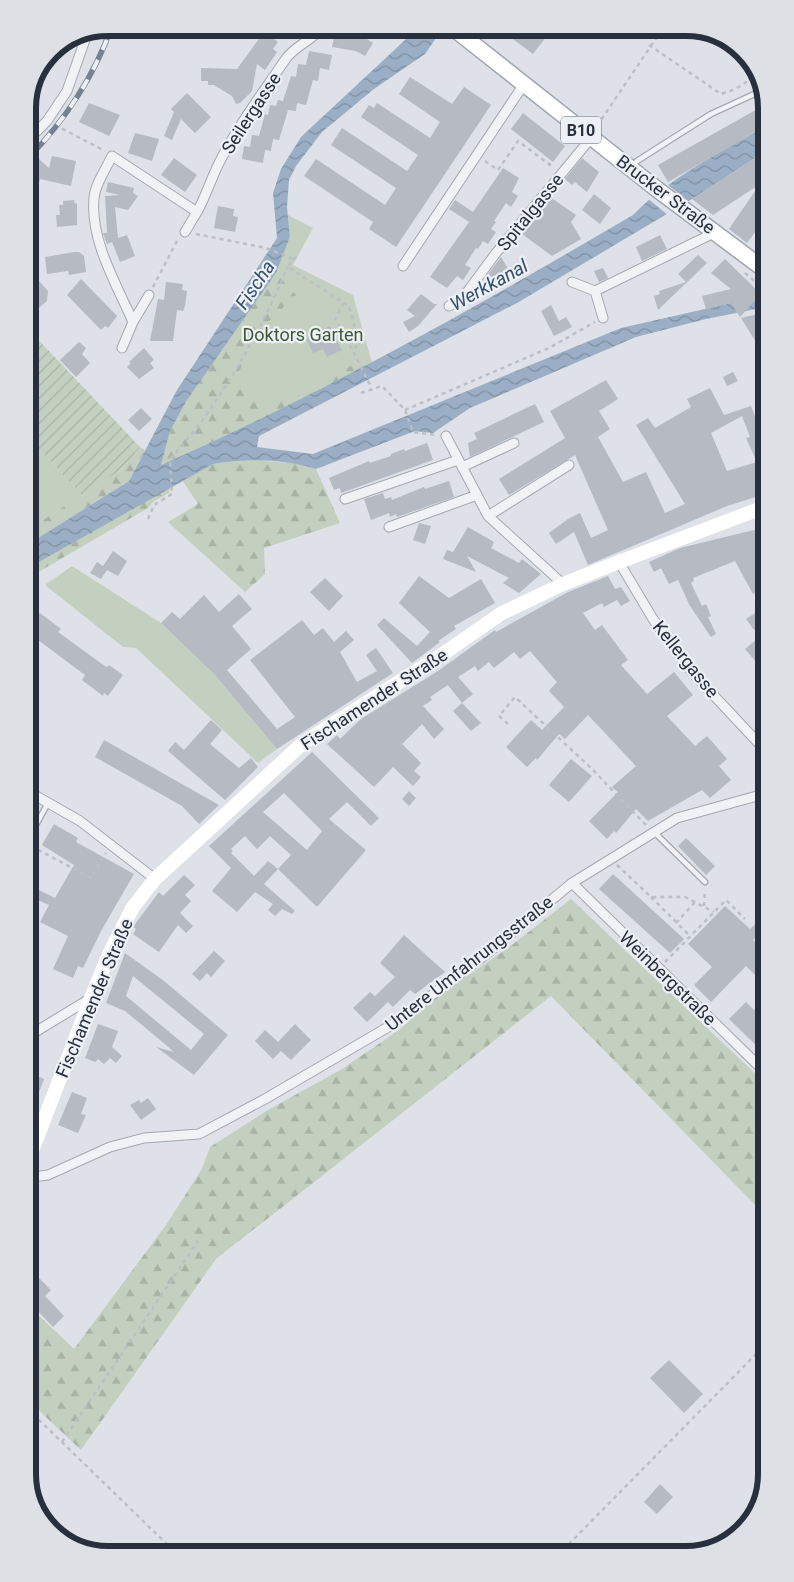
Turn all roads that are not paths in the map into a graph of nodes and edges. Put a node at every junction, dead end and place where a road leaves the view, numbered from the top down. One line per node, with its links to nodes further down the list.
1 (312, 36): 9 (street, Seilergasse)
2 (463, 36): 4 (main road, Brucker Straße / B10)
3 (85, 40): 6 (street)
4 (524, 84): 7 (main road, Brucker Straße / B10); 13 (street)
5 (756, 93): 8 (lane)
6 (36, 132)
7 (591, 138): 8 (main road, Brucker Straße / B10); 17 (street, Spitalgasse)
8 (631, 167): 11 (main road, Brucker Straße / B10)
9 (197, 212): 10 (street, Seilergasse); 19 (street)
10 (185, 232)
11 (716, 232): 12 (main road, Brucker Straße / B10); 15 (street)
12 (758, 265)
13 (403, 266)
14 (572, 282): 15 (street)
15 (595, 291): 18 (street)
16 (149, 295): 19 (street)
17 (449, 306)
18 (603, 318)
19 (133, 322): 20 (street)
20 (122, 348)
21 (446, 436): 23 (street)
22 (514, 443): 23 (street)
23 (460, 464): 25 (street); 26 (street)
24 (569, 465): 28 (street)
25 (477, 495): 28 (street); 29 (street)
26 (345, 499)
27 (758, 510): 30 (main road, Fischamender Straße)
28 (488, 516): 31 (street)
29 (389, 527)
30 (619, 562): 31 (main road, Fischamender Straße); 32 (street, Kellergasse)
31 (562, 584): 38 (main road, Fischamender Straße)
32 (758, 743)
33 (36, 796): 35 (street)
34 (758, 796): 37 (street, Untere Umfahrungsstraße)
35 (48, 803): 36 (lane); 38 (street)
36 (36, 825)
37 (654, 832): 39 (lane); 40 (street, Untere Umfahrungsstraße)
38 (155, 879): 41 (main road, Fischamender Straße)
39 (705, 882)
40 (572, 883): 43 (street, Weinbergstraße); 45 (street, Untere Umfahrungsstraße)
41 (91, 998): 42 (street); 44 (main road, Fischamender Straße)
42 (36, 1032)
43 (758, 1065)
44 (36, 1141)
45 (36, 1176)

